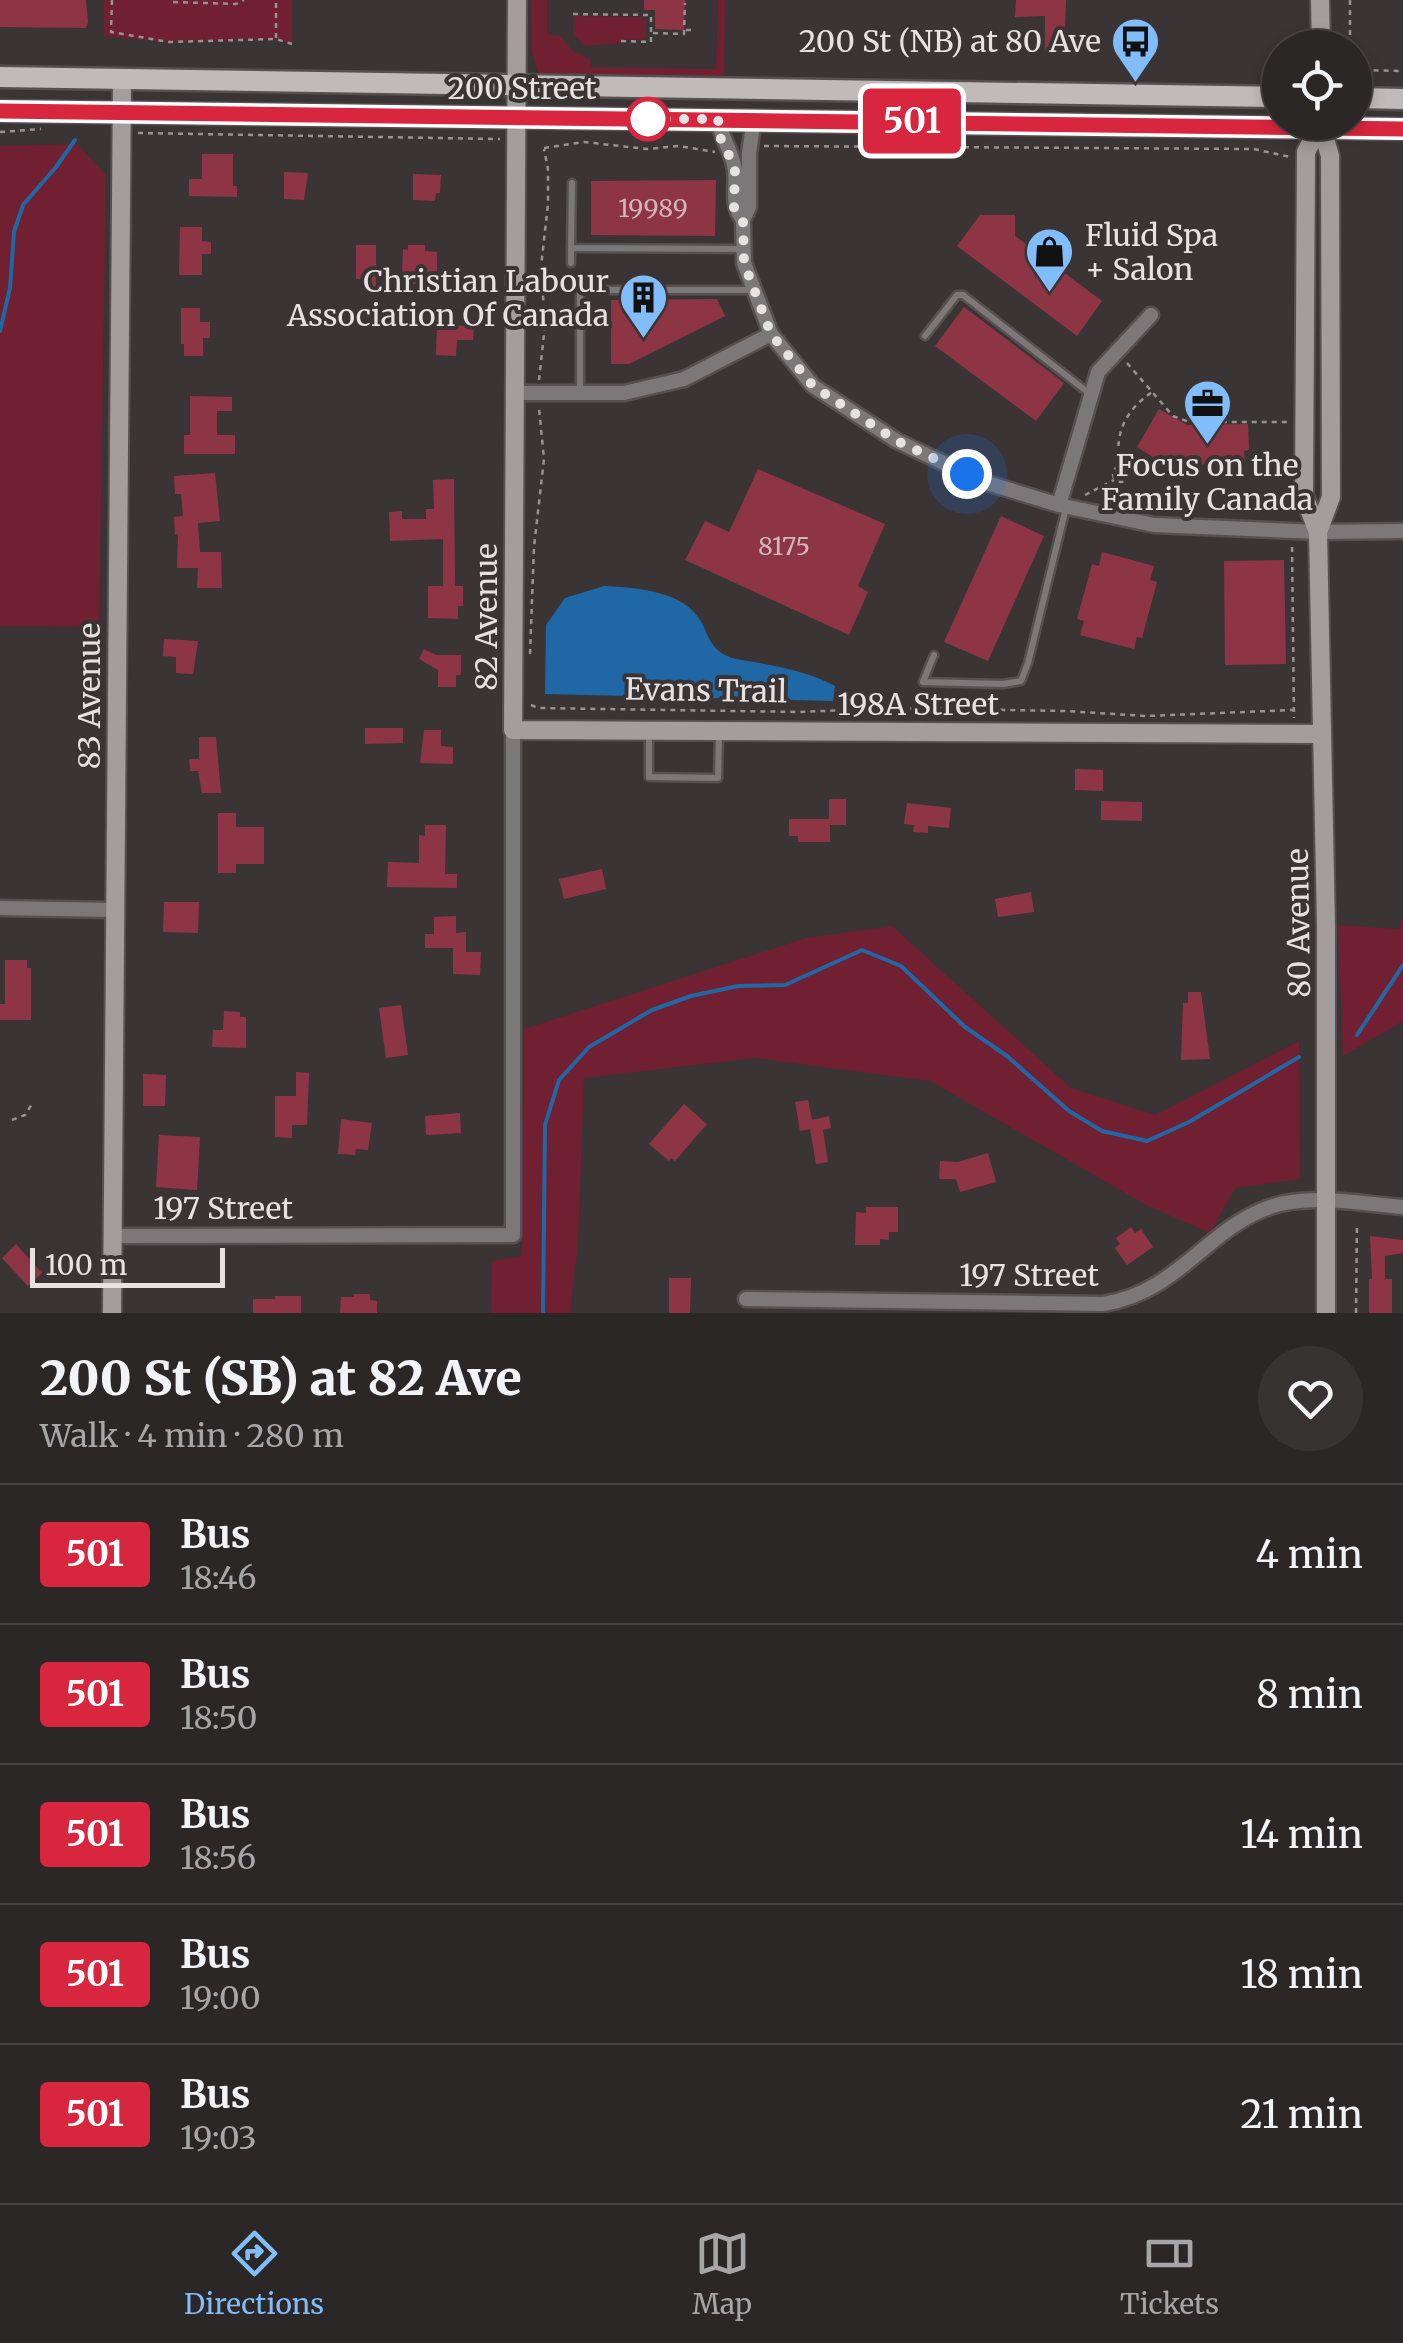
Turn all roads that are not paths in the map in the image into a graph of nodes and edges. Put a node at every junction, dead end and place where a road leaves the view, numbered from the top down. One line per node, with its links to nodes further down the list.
1 (518, 0): 6 (street, 82 Avenue)
2 (1320, 0): 3 (street)
3 (1320, 30)
4 (0, 77): 5 (main road, 200 Street)
5 (122, 79): 6 (main road, 200 Street); 11 (street, 83 Avenue)
6 (516, 85): 7 (main road, 200 Street); 12 (street, 82 Avenue)
7 (1262, 97)
8 (1372, 98): 9 (main road)
9 (1403, 99)
10 (0, 111): 11 (main road, 200 Street)
11 (120, 113): 12 (main road, 200 Street); 41 (street, 83 Avenue)
12 (515, 119): 13 (main road, 200 Street); 29 (street, 82 Avenue)
13 (718, 119): 14 (main road, 200 Street); 21 (street)
14 (754, 120): 15 (main road, 200 Street); 21 (street)
15 (1262, 124)
16 (1372, 128): 17 (main road, 200 Street)
17 (1403, 129)
18 (1312, 140): 34 (street, 80 Avenue)
19 (1325, 140): 34 (street, 80 Avenue)
20 (572, 183): 22 (lane)
21 (743, 220): 23 (street)
22 (571, 248): 23 (lane); 24 (lane)
23 (744, 249): 25 (street)
24 (571, 263)
25 (754, 290): 27 (street); 30 (lane)
26 (1151, 315): 31 (street)
27 (771, 334): 30 (street); 32 (street)
28 (925, 336): 31 (lane)
29 (514, 393): 30 (street); 36 (street, 82 Avenue)
30 (580, 393)
31 (1091, 394): 32 (street)
32 (1068, 503): 34 (street); 35 (lane)
33 (1403, 531): 34 (street)
34 (1318, 532): 39 (street, 80 Avenue)
35 (934, 655)
36 (513, 730): 37 (street, 198A Street); 44 (street, 82 Avenue)
37 (648, 730): 38 (street, 198A Street); 38 (lane)
38 (719, 731): 39 (street, 198A Street)
39 (1322, 734): 42 (street, 80 Avenue)
40 (0, 908): 41 (street)
41 (115, 910): 45 (street, 83 Avenue)
42 (1325, 1201): 43 (street, 197 Street); 46 (street, 197 Street); 48 (street, 80 Avenue)
43 (1403, 1207)
44 (513, 1235): 45 (street, 197 Street)
45 (113, 1236): 47 (street, 83 Avenue)
46 (746, 1299)
47 (112, 1313)
48 (1326, 1313)

